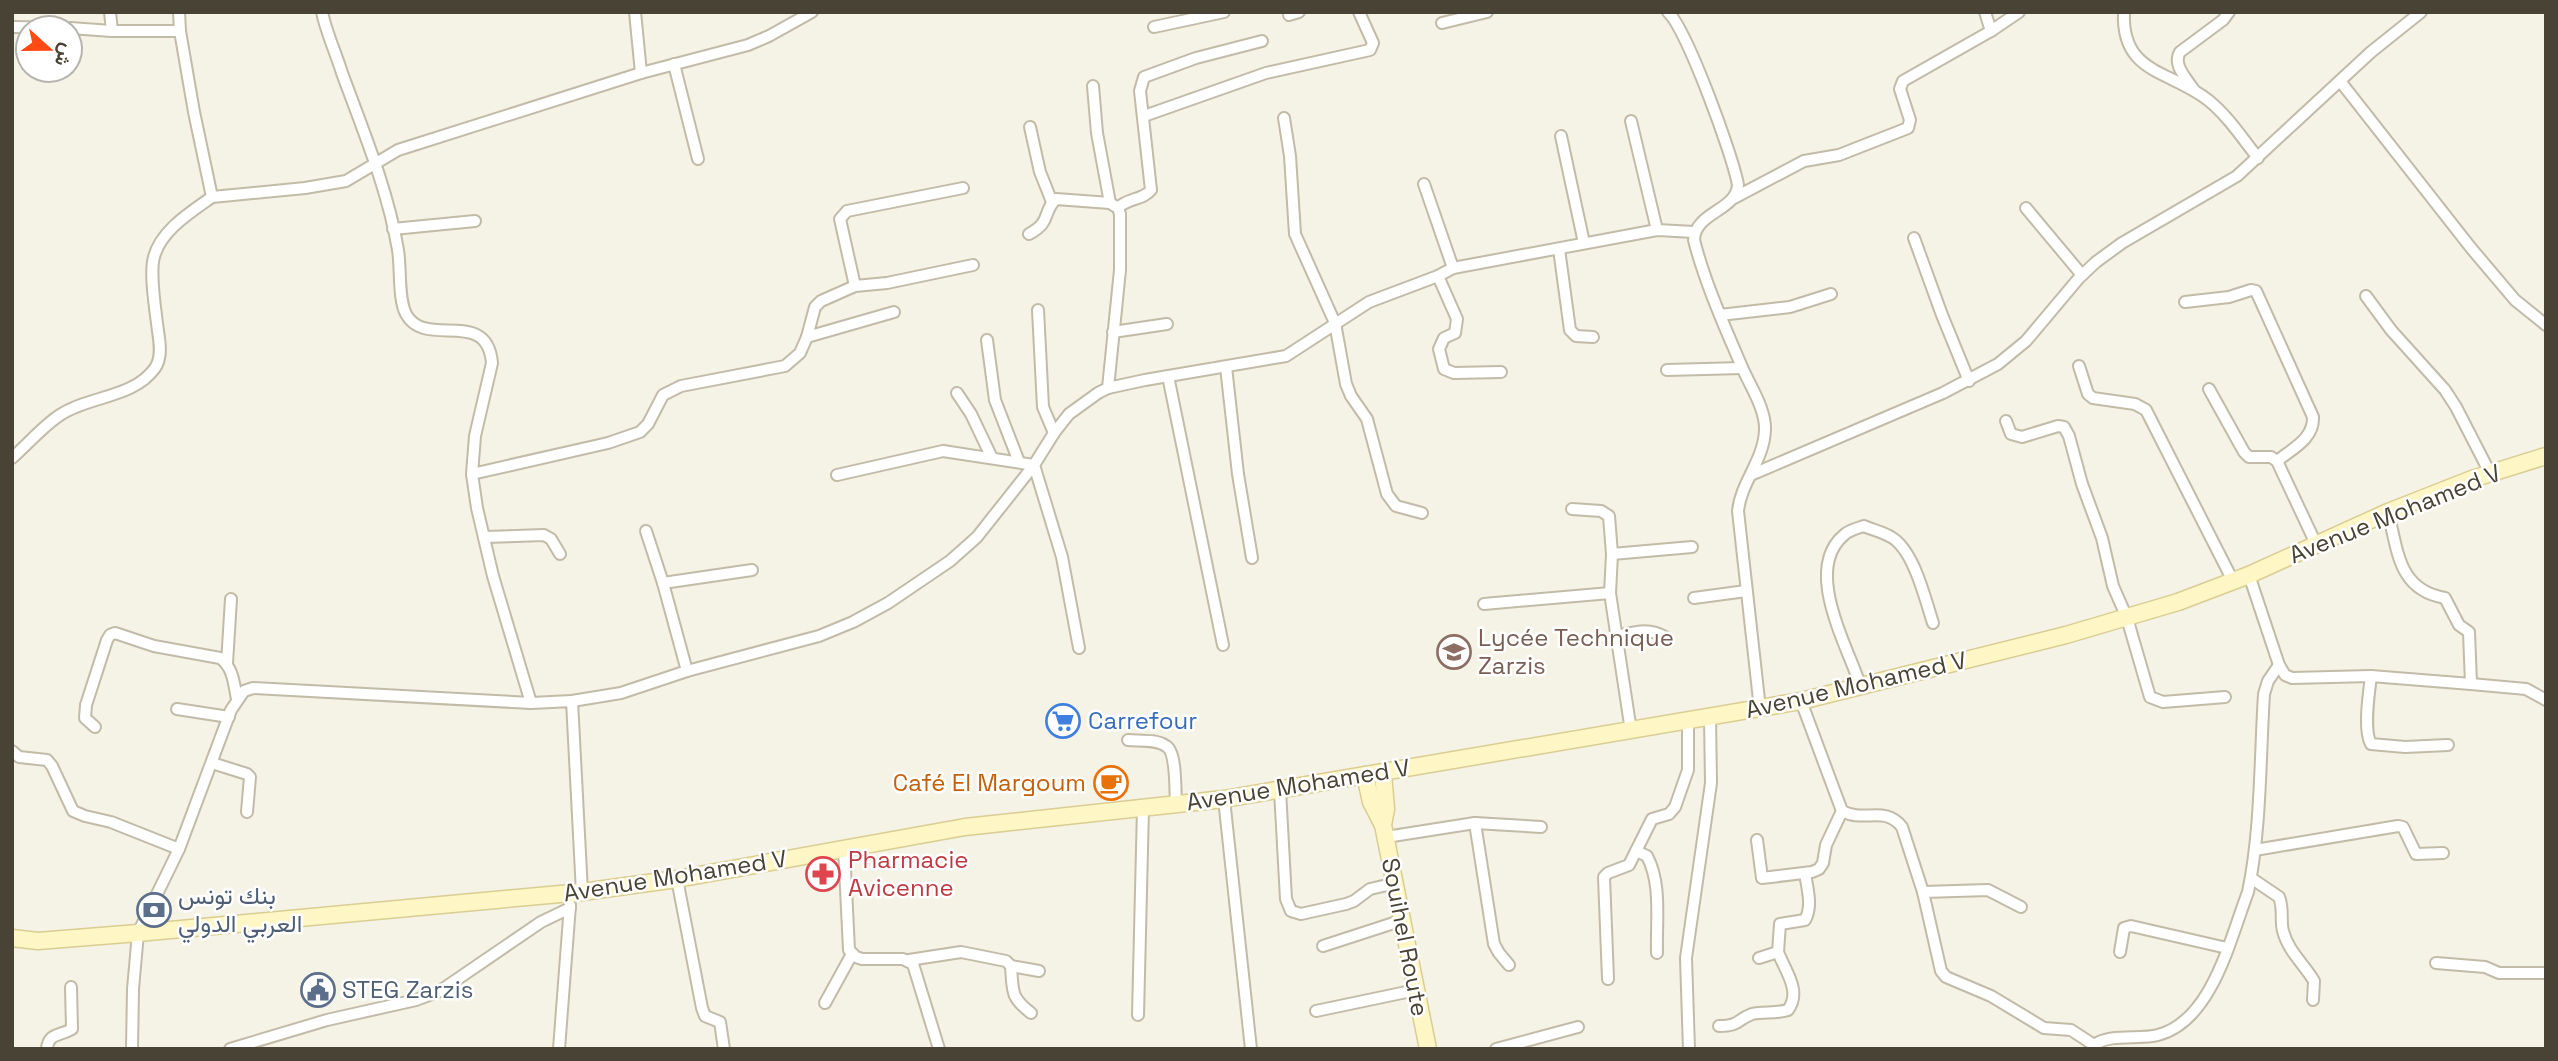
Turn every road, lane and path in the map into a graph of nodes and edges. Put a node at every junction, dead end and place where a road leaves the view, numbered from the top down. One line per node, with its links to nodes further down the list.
1 (110, 12): 19 (street)
2 (179, 12): 20 (street)
3 (322, 12): 35 (street)
4 (635, 12): 24 (street)
5 (812, 12): 23 (street)
6 (1224, 12): 17 (street)
7 (1359, 12): 28 (street)
8 (1487, 12): 16 (street)
9 (1668, 12): 39 (street)
10 (1985, 12): 21 (street)
11 (2018, 12): 21 (street)
12 (2124, 12): 27 (street)
13 (2229, 12): 27 (street)
14 (2421, 12): 15 (street)
15 (2405, 17): 25 (street)
16 (1442, 23)
17 (1154, 27)
18 (84, 29): 19 (street)
19 (111, 31): 20 (street)
20 (180, 31): 38 (street)
21 (1991, 31): 39 (street)
22 (1262, 41): 28 (street)
23 (674, 64): 24 (street); 33 (street)
24 (641, 73): 35 (street)
25 (2340, 82): 34 (street); 64 (street)
26 (1093, 86): 41 (street)
27 (2196, 92): 34 (street)
28 (1144, 116): 41 (street)
29 (1284, 118): 62 (street)
30 (1631, 121): 45 (street)
31 (1030, 127): 40 (street)
32 (1561, 136): 49 (street)
33 (698, 159)
34 (2255, 160): 53 (street)
35 (375, 164): 38 (street); 44 (street)
36 (1424, 184): 52 (street)
37 (963, 188): 55 (street)
38 (212, 197): 82 (street)
39 (1734, 198): 46 (street)
40 (1052, 202): 41 (street); 47 (street)
41 (1114, 206): 65 (street)
42 (2026, 208): 53 (street)
43 (475, 221): 44 (street)
44 (393, 229): 88 (street)
45 (1657, 230): 46 (street); 49 (street)
46 (1694, 233): 61 (street)
47 (1030, 234)
48 (1914, 238): 75 (street)
49 (1584, 243): 50 (street)
50 (1559, 249): 52 (street); 67 (street)
51 (973, 265): 55 (street)
52 (1452, 268): 54 (street)
53 (2082, 275): 75 (street)
54 (1438, 276): 62 (street); 73 (street)
55 (855, 286): 66 (street)
56 (1831, 294): 61 (street)
57 (2366, 296): 87 (street)
58 (2185, 302): 86 (street)
59 (1038, 310): 80 (street)
60 (894, 312): 66 (street)
61 (1720, 315): 71 (street)
62 (1335, 323): 70 (street); 93 (street)
63 (1167, 324): 65 (street)
64 (2546, 325)
65 (1113, 332): 76 (street)
66 (807, 337): 88 (street)
67 (1593, 337)
68 (987, 340): 84 (street)
69 (2079, 366): 103 (street)
70 (1226, 367): 74 (street); 100 (street)
71 (1742, 368): 72 (street); 89 (street)
72 (1667, 370)
73 (1501, 372)
74 (1168, 376): 76 (street); 114 (street)
75 (1969, 381): 89 (street)
76 (1108, 388): 80 (street)
77 (2209, 389): 86 (street)
78 (957, 393): 83 (street)
79 (2006, 421): 110 (street)
80 (1054, 433): 85 (street)
81 (2546, 456): 87 (main road, Avenue Mohamed V)
82 (12, 458)
83 (992, 458): 84 (street); 90 (street)
84 (1019, 463): 85 (street)
85 (1034, 465): 115 (street); 118 (street)
86 (2280, 467): 96 (street)
87 (2490, 473): 92 (main road, Avenue Mohamed V)
88 (472, 474): 95 (street)
89 (1753, 474): 105 (street)
90 (837, 475)
91 (1572, 509): 99 (street)
92 (2388, 512): 96 (main road, Avenue Mohamed V); 120 (street)
93 (1422, 513)
94 (646, 531): 104 (street)
95 (484, 537): 98 (street); 127 (street)
96 (2316, 544): 102 (main road, Avenue Mohamed V)
97 (1692, 547): 99 (street)
98 (560, 554)
99 (1612, 554): 106 (street)
100 (1252, 558)
101 (752, 569): 104 (street)
102 (2249, 575): 103 (main road, Avenue Mohamed V); 117 (street)
103 (2233, 581): 110 (main road, Avenue Mohamed V)
104 (663, 583): 118 (street)
105 (1746, 592): 107 (street); 129 (street)
106 (1610, 593): 109 (street); 112 (street)
107 (1694, 598)
108 (231, 599): 116 (street)
109 (1484, 604)
110 (2127, 618): 121 (main road, Avenue Mohamed V); 122 (street)
111 (1933, 622): 121 (street)
112 (1616, 636): 113 (street); 134 (street)
113 (1665, 637)
114 (1223, 645)
115 (1080, 648)
116 (227, 663): 123 (street); 133 (street)
117 (2279, 665): 119 (street); 153 (street)
118 (688, 671): 125 (street)
119 (2371, 676): 120 (street); 136 (street)
120 (2471, 684): 124 (street)
121 (1861, 688): 126 (main road, Avenue Mohamed V)
122 (2225, 697)
123 (237, 699): 127 (street); 130 (street)
124 (2546, 700)
125 (572, 701): 127 (street); 161 (street)
126 (1801, 701): 129 (main road, Avenue Mohamed V); 145 (street)
127 (531, 703)
128 (177, 709): 130 (street)
129 (1760, 709): 131 (main road, Avenue Mohamed V)
130 (229, 717): 138 (street)
131 (1710, 718): 132 (main road, Avenue Mohamed V); 200 (street)
132 (1688, 721): 134 (main road, Avenue Mohamed V); 154 (street)
133 (95, 727)
134 (1631, 730): 139 (main road, Avenue Mohamed V)
135 (1128, 740): 143 (street)
136 (2448, 745)
137 (12, 751): 152 (street)
138 (212, 763): 146 (street); 152 (street)
139 (1383, 773): 140 (main road, Avenue Mohamed V); 149 (main road)
140 (1365, 775): 141 (main road, Avenue Mohamed V); 149 (main road)
141 (1280, 790): 142 (main road, Avenue Mohamed V); 159 (street)
142 (1224, 799): 143 (main road, Avenue Mohamed V); 197 (street)
143 (1176, 804): 144 (main road, Avenue Mohamed V)
144 (1143, 808): 151 (main road, Avenue Mohamed V); 186 (street)
145 (1842, 811): 156 (street); 160 (street)
146 (247, 812)
147 (1475, 823): 148 (street); 149 (street); 175 (street)
148 (1541, 827)
149 (1385, 831): 159 (main road, Souihel Route)
150 (1757, 840): 156 (street)
151 (844, 848): 158 (main road, Avenue Mohamed V); 171 (street)
152 (179, 849): 164 (street)
153 (2255, 850): 155 (street); 157 (street)
154 (1636, 851): 170 (street); 179 (street)
155 (2443, 853)
156 (1805, 873): 168 (street)
157 (2251, 878): 167 (street); 182 (street)
158 (677, 879): 161 (main road, Avenue Mohamed V); 195 (street)
159 (1396, 883): 163 (main road, Souihel Route)
160 (1923, 892): 162 (street); 190 (street)
161 (574, 898): 164 (main road, Avenue Mohamed V); 189 (street); 194 (street)
162 (2021, 907)
163 (1403, 920): 166 (street); 181 (main road, Souihel Route)
164 (138, 933): 165 (main road, Avenue Mohamed V); 192 (street)
165 (12, 938)
166 (1323, 946)
167 (2227, 948): 169 (street); 190 (street)
168 (1778, 952): 172 (street); 187 (street)
169 (2120, 952)
170 (1657, 953)
171 (852, 954): 173 (street); 183 (street)
172 (1759, 958)
173 (909, 960): 176 (street); 196 (street)
174 (2436, 963): 178 (street)
175 (1509, 965)
176 (1012, 966): 177 (street); 185 (street)
177 (1039, 971)
178 (2546, 973)
179 (1608, 979)
180 (71, 987): 191 (street)
181 (1416, 990): 184 (street); 198 (main road, Souihel Route)
182 (2313, 1000)
183 (825, 1003)
184 (1316, 1011)
185 (1031, 1013)
186 (1138, 1015)
187 (1719, 1026)
188 (1578, 1027): 199 (street)
189 (268, 1044): 193 (street)
190 (2094, 1047)
191 (47, 1049)
192 (132, 1049)
193 (230, 1049)
194 (559, 1049)
195 (724, 1049)
196 (939, 1049)
197 (1251, 1049)
198 (1428, 1049)
199 (1496, 1049)
200 (1689, 1049)

